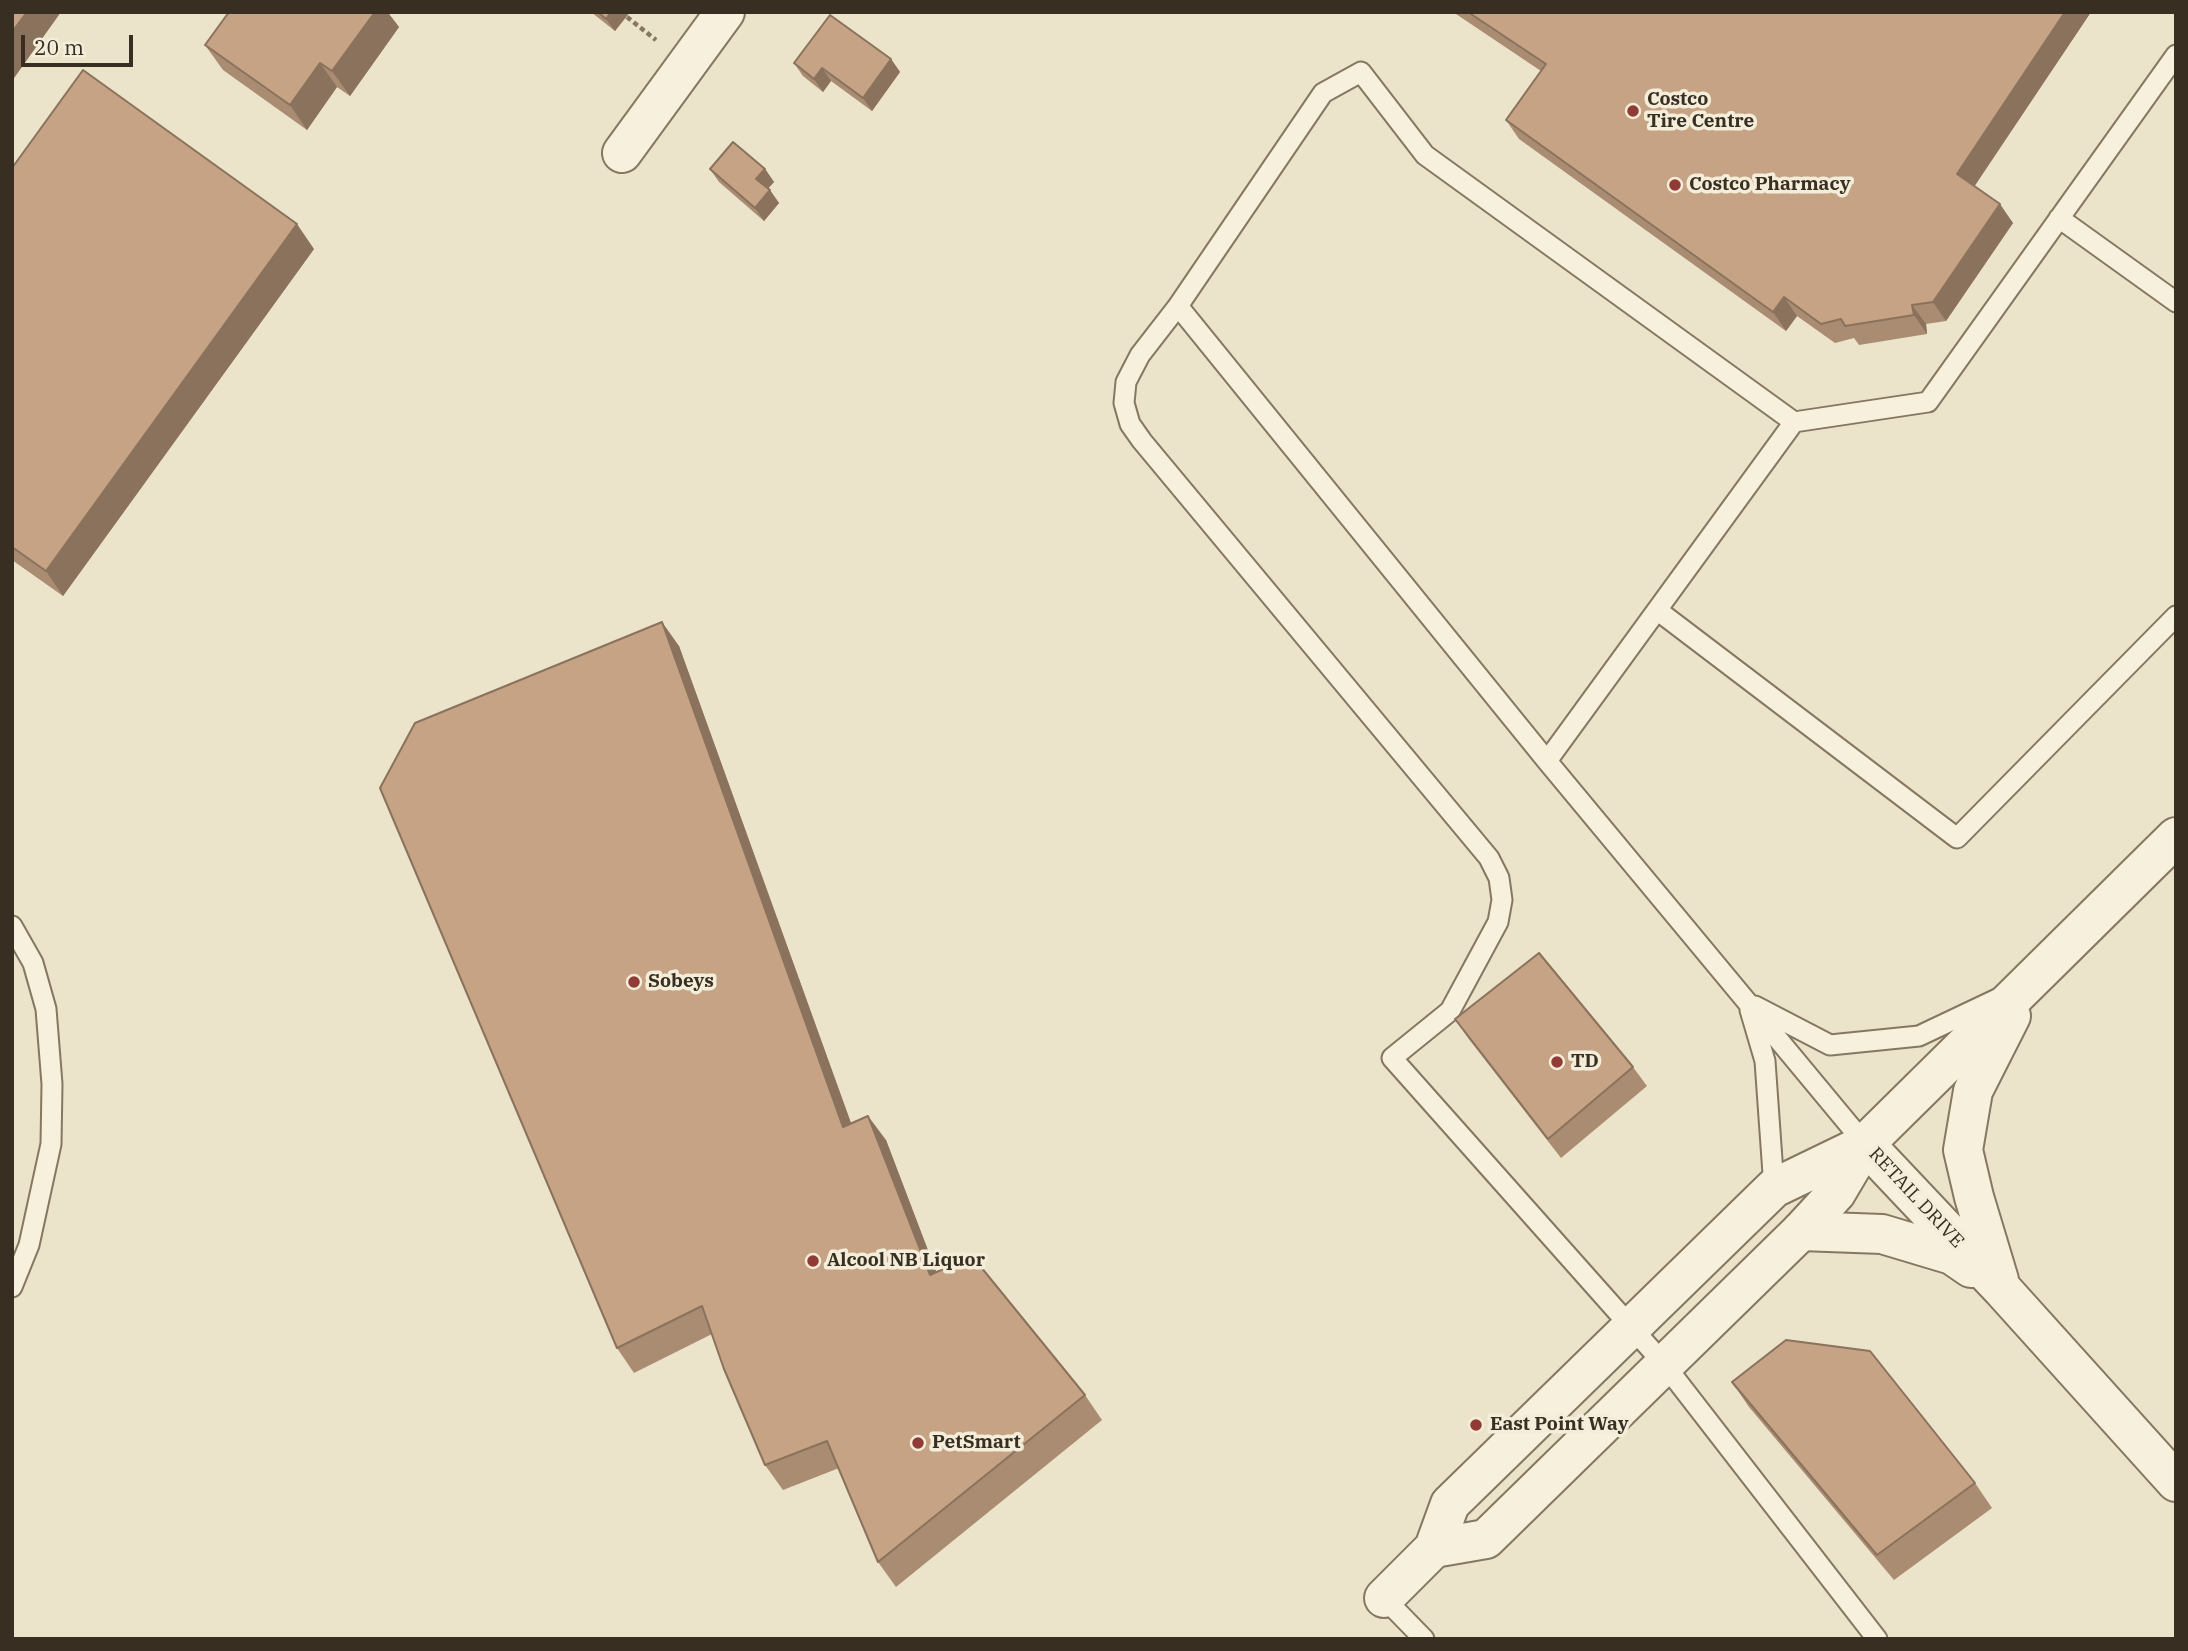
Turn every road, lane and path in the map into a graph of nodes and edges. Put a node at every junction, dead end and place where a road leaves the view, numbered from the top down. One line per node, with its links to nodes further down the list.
1 (724, 12): 3 (street)
2 (2176, 55): 4 (lane)
3 (622, 153)
4 (2059, 218): 5 (lane); 7 (lane)
5 (2176, 302)
6 (1178, 306): 7 (lane); 10 (lane); 20 (lane)
7 (1794, 422): 8 (lane)
8 (1657, 610): 9 (lane); 10 (lane)
9 (2176, 616)
10 (1548, 761): 14 (lane)
11 (2176, 837): 13 (street, RETAIL DRIVE)
12 (12, 926): 18 (lane)
13 (2028, 985): 14 (lane); 15 (street, RETAIL DRIVE); 19 (street)
14 (1748, 1003): 15 (lane); 16 (lane)
15 (1865, 1144): 16 (street); 17 (street); 19 (street, RETAIL DRIVE)
16 (1774, 1188): 20 (street)
17 (1801, 1231): 19 (street); 21 (street)
18 (12, 1287)
19 (2002, 1289): 22 (street, RETAIL DRIVE)
20 (1631, 1327): 21 (lane); 23 (street)
21 (1664, 1364): 23 (street); 26 (lane)
22 (2176, 1482)
23 (1434, 1548): 24 (street)
24 (1384, 1598): 25 (lane)
25 (1424, 1639)
26 (1877, 1639)

